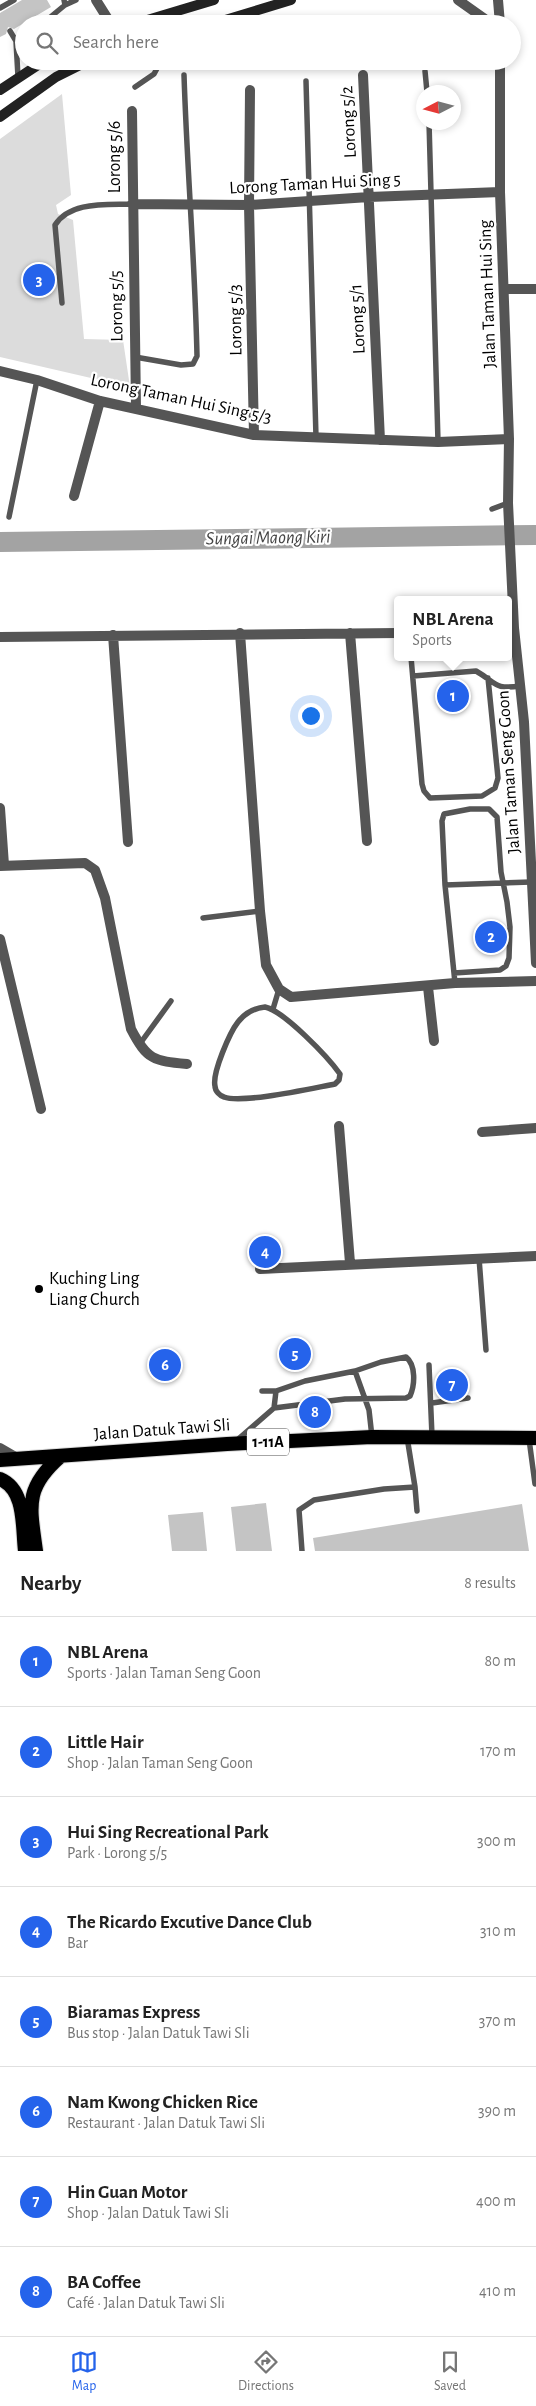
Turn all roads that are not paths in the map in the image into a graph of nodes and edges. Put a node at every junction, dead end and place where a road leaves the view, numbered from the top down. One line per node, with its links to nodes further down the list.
1 (14, 0): 9 (lane)
2 (76, 0): 8 (lane)
3 (96, 0): 11 (street)
4 (214, 0): 12 (main road)
5 (291, 0): 13 (main road)
6 (458, 0): 14 (street)
7 (498, 0): 15 (street)
8 (65, 2): 10 (lane)
9 (0, 8)
10 (51, 15)
11 (105, 15)
12 (164, 15)
13 (258, 15)
14 (479, 15)
15 (499, 15)
16 (10, 31): 17 (lane)
17 (15, 39)
18 (18, 70): 26 (lane)
19 (29, 70): 26 (main road)
20 (70, 70): 33 (main road)
21 (156, 70): 29 (lane)
22 (500, 70): 35 (street, Jalan Taman Hui Sing)
23 (425, 71): 28 (lane)
24 (184, 75): 40 (lane)
25 (363, 75): 37 (street, Lorong 5/2)
26 (18, 77): 30 (main road)
27 (306, 81): 38 (lane)
28 (426, 85)
29 (135, 87)
30 (0, 90)
31 (250, 90): 41 (street, Lorong 5/3)
32 (132, 111): 39 (street, Lorong 5/6)
33 (0, 117)
34 (429, 130): 36 (lane)
35 (500, 192): 36 (street, Lorong Taman Hui Sing 5); 42 (street, Jalan Taman Hui Sing)
36 (432, 194): 37 (street, Lorong Taman Hui Sing 5); 54 (lane)
37 (369, 197): 38 (street, Lorong Taman Hui Sing 5); 53 (street, Lorong 5/1)
38 (308, 201): 41 (street, Lorong Taman Hui Sing 5); 51 (lane)
39 (132, 204): 40 (street, Lorong Taman Hui Sing 5); 44 (lane); 45 (street, Lorong 5/5)
40 (190, 204): 41 (street, Lorong Taman Hui Sing 5); 45 (lane)
41 (249, 205): 50 (street, Lorong 5/3)
42 (505, 289): 43 (street); 52 (street, Jalan Taman Hui Sing)
43 (536, 289)
44 (62, 303)
45 (135, 357): 49 (street, Lorong 5/5)
46 (0, 371): 47 (street, Lorong Taman Hui Sing 5/3)
47 (37, 380): 48 (street, Lorong Taman Hui Sing 5/3); 58 (lane)
48 (100, 401): 49 (street, Lorong Taman Hui Sing 5/3); 55 (street)
49 (136, 408): 50 (street, Lorong Taman Hui Sing 5/3)
50 (254, 435): 51 (street, Lorong Taman Hui Sing 5/3)
51 (316, 437): 53 (street, Lorong Taman Hui Sing 5/3)
52 (509, 439): 54 (street, Lorong Taman Hui Sing 5/3); 56 (street, Jalan Taman Hui Sing)
53 (380, 440): 54 (street, Lorong Taman Hui Sing 5/3)
54 (438, 442)
55 (74, 496)
56 (508, 503): 57 (lane); 59 (street, Jalan Taman Hui Sing)
57 (492, 509)
58 (9, 517)
59 (510, 549): 60 (street, Jalan Taman Seng Goon)
60 (511, 596)
61 (240, 633): 62 (street); 65 (street); 78 (street)
62 (350, 633): 63 (street); 72 (street)
63 (394, 633)
64 (512, 634): 70 (street, Jalan Taman Seng Goon)
65 (113, 635): 66 (street); 73 (street)
66 (0, 637)
67 (411, 661): 68 (lane)
68 (413, 676): 69 (lane); 69 (lane)
69 (488, 678): 70 (lane)
70 (520, 686): 75 (street, Jalan Taman Seng Goon)
71 (0, 808): 74 (street)
72 (367, 841)
73 (128, 842)
74 (2, 865): 89 (street)
75 (531, 882): 76 (lane); 81 (street, Jalan Taman Seng Goon)
76 (503, 883): 77 (lane); 77 (lane); 82 (lane)
77 (445, 885): 82 (lane)
78 (260, 912): 79 (lane); 85 (street)
79 (203, 918)
80 (0, 939): 91 (street)
81 (536, 963)
82 (454, 978): 83 (street); 84 (street)
83 (536, 981)
84 (428, 987): 85 (street); 88 (street)
85 (279, 989): 87 (lane)
86 (171, 1000): 89 (lane)
87 (273, 1009): 87 (lane)
88 (434, 1041)
89 (139, 1045): 90 (street)
90 (187, 1064)
91 (41, 1109)
92 (339, 1126): 97 (street)
93 (536, 1128): 94 (street)
94 (482, 1132)
95 (536, 1256): 96 (street)
96 (480, 1258): 97 (street); 99 (lane)
97 (350, 1263): 98 (street)
98 (260, 1269)
99 (486, 1350)
100 (429, 1365): 106 (lane)
101 (355, 1371): 103 (lane); 105 (lane); 105 (lane)
102 (262, 1391): 103 (lane)
103 (276, 1391): 107 (lane)
104 (468, 1398): 106 (lane)
105 (366, 1400): 107 (lane); 108 (lane)
106 (432, 1403): 110 (lane)
107 (274, 1408): 112 (lane)
108 (372, 1437): 109 (highway, Jalan Datuk Tawi Sli / 1-11A); 112 (highway, Jalan Datuk Tawi Sli / 1-11A)
109 (407, 1437): 110 (highway, Jalan Datuk Tawi Sli / 1-11A); 119 (lane)
110 (432, 1438): 111 (highway, Jalan Datuk Tawi Sli / 1-11A)
111 (532, 1438): 118 (lane)
112 (233, 1444): 114 (highway, Jalan Datuk Tawi Sli / 1-11A)
113 (0, 1448): 115 (street)
114 (61, 1456): 115 (highway, Jalan Datuk Tawi Sli / 1-11A); 122 (highway)
115 (19, 1459): 116 (highway, Jalan Datuk Tawi Sli / 1-11A)
116 (0, 1460)
117 (0, 1479): 121 (highway)
118 (534, 1484)
119 (415, 1487): 120 (lane); 123 (lane)
120 (417, 1511)
121 (25, 1551)
122 (36, 1551)
123 (302, 1551)

